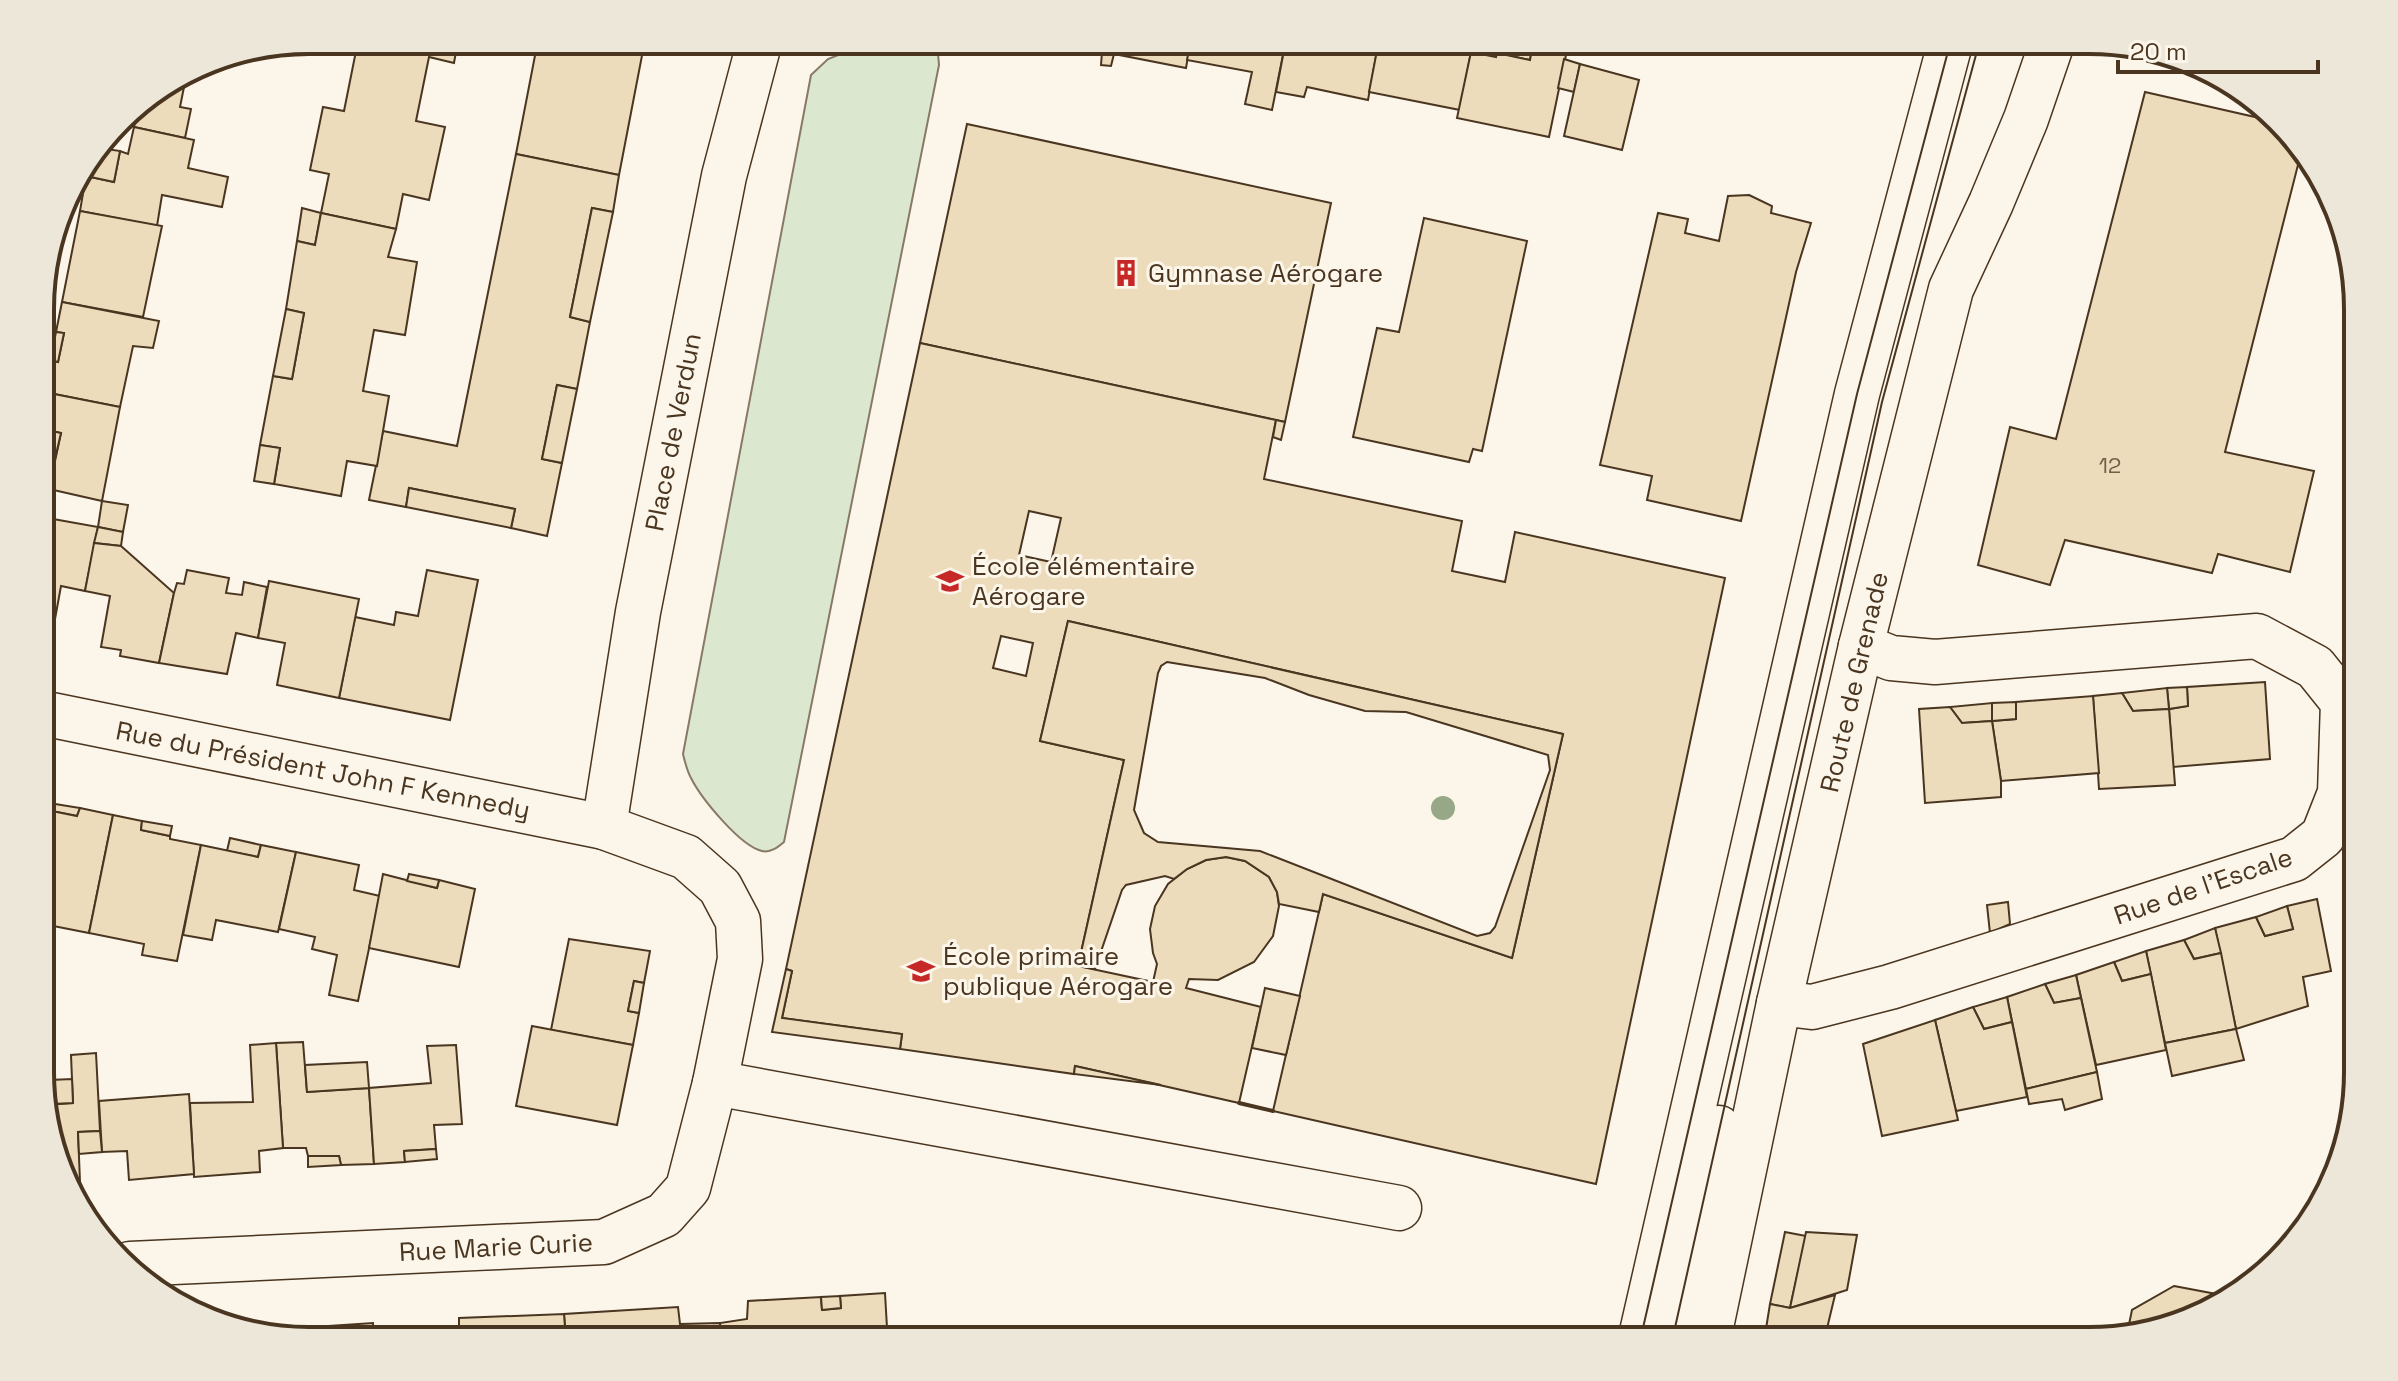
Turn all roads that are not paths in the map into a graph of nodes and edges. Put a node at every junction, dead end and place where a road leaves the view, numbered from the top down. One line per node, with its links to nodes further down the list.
1 (756, 54): 7 (street, Place de Verdun)
2 (1947, 54): 12 (street)
3 (1976, 54): 13 (street)
4 (2048, 54): 5 (street, Route de Grenade)
5 (1861, 646): 8 (street, Route de Grenade); 8 (street, Rue de l'Escale)
6 (54, 715): 7 (street, Rue du Président John F Kennedy)
7 (604, 827): 9 (street, Rue Marie Curie)
8 (1779, 1003): 14 (street, Route de Grenade)
9 (715, 1083): 10 (street); 11 (street, Rue Marie Curie)
10 (1399, 1208)
11 (142, 1263)
12 (1643, 1326)
13 (1675, 1326)
14 (1711, 1326)

